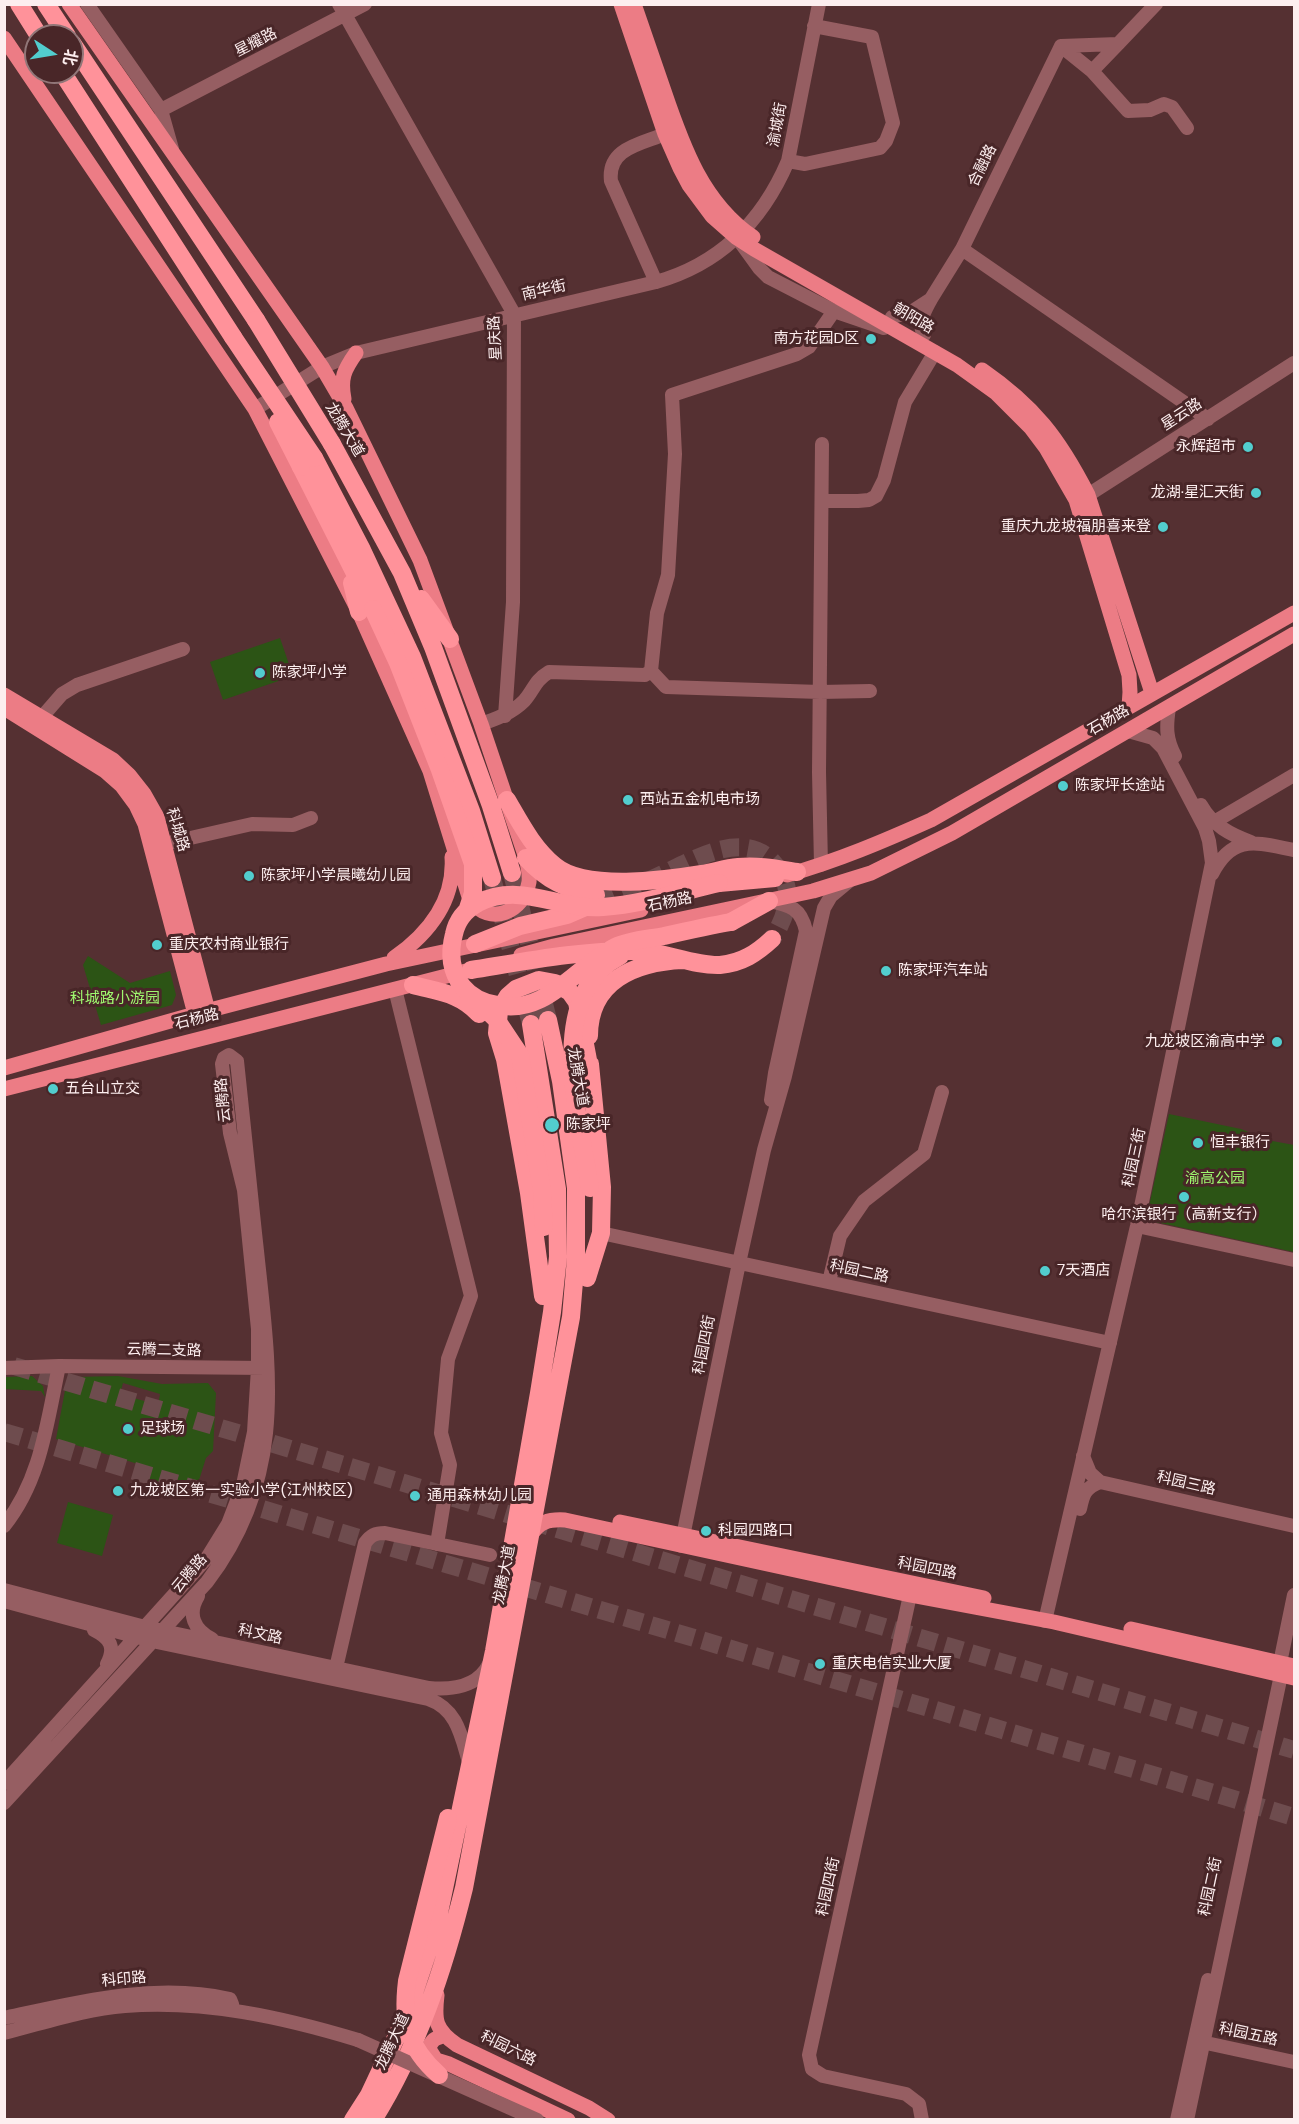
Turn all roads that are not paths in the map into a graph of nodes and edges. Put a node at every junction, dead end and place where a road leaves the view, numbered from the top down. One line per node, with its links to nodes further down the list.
1 (19, 4): 11 (highway)
2 (46, 4): 12 (highway)
3 (69, 4): 23 (main road)
4 (87, 4): 20 (street)
5 (366, 4): 10 (street, 星耀路)
6 (621, 4): 22 (main road, 朝阳路)
7 (634, 4): 25 (main road, 朝阳路)
8 (819, 4): 13 (street, 渝城街)
9 (1156, 4): 15 (street)
10 (342, 10): 20 (street, 星耀路); 30 (street, 星庆路)
11 (32, 24)
12 (59, 24)
13 (814, 26): 24 (street, 渝城街); 24 (street)
14 (4, 38): 39 (main road)
15 (1118, 44): 16 (street); 18 (street)
16 (1061, 46): 18 (street); 26 (street, 合融路)
17 (84, 61): 45 (highway, 龙腾大道, bridge)
18 (1092, 71): 21 (street)
19 (70, 84): 42 (highway, bridge)
20 (161, 110): 23 (street)
21 (1187, 128)
22 (665, 134): 25 (main road, 朝阳路); 27 (street)
23 (175, 157): 37 (main road)
24 (788, 161): 25 (street, 渝城街)
25 (740, 234): 27 (street, 南华街); 29 (street); 31 (main road, 朝阳路); 33 (main road, 朝阳路)
26 (962, 249): 28 (street, 合融路); 40 (street)
27 (656, 282): 30 (street, 南华街)
28 (926, 306): 31 (street); 32 (street)
29 (834, 311): 33 (street); 53 (street)
30 (514, 314): 35 (street, 南华街); 61 (street, 星庆路)
31 (892, 317): 32 (main road, 朝阳路)
32 (924, 335): 43 (main road, 朝阳路)
33 (907, 336): 34 (main road, 朝阳路)
34 (935, 352): 44 (street); 50 (main road, 朝阳路)
35 (356, 353): 37 (street, 南华街); 38 (main road)
36 (1294, 363): 40 (street, 星云路)
37 (322, 367): 38 (main road); 39 (street, 南华街)
38 (346, 408): 51 (main road)
39 (255, 409): 46 (main road)
40 (1208, 418): 43 (street, 星云路)
41 (822, 444): 44 (street)
42 (307, 462): 46 (highway); 77 (highway)
43 (1088, 495): 48 (main road, 朝阳路)
44 (823, 501): 55 (street)
45 (402, 573): 51 (highway); 76 (highway, 龙腾大道)
46 (366, 610): 69 (main road); 82 (highway, bridge)
47 (1294, 613): 56 (main road, 石杨路)
48 (1132, 632): 50 (main road); 56 (main road, 朝阳路)
49 (1294, 634): 60 (main road, 石杨路)
50 (1117, 636): 58 (main road, 朝阳路)
51 (450, 639): 63 (main road)
52 (183, 649): 62 (street)
53 (651, 672): 55 (street); 61 (street)
54 (870, 691): 55 (street)
55 (820, 692): 74 (street)
56 (1152, 693): 58 (main road, 石杨路)
57 (4, 695): 62 (main road, 科城路)
58 (1129, 706): 74 (main road, 石杨路)
59 (4, 708): 91 (main road, 科城路)
60 (1169, 708): 64 (main road, 石杨路); 68 (street)
61 (505, 716): 63 (street)
62 (42, 717): 71 (main road, 科城路)
63 (481, 724): 66 (main road)
64 (1128, 731): 79 (street, 科园三街); 80 (main road, 石杨路)
65 (1294, 775): 68 (street)
66 (507, 800): 73 (main road); 75 (highway)
67 (311, 818): 71 (street)
68 (1214, 822): 70 (street)
69 (451, 836): 73 (main road); 87 (main road)
70 (1251, 842): 72 (street); 79 (street)
71 (164, 844): 91 (main road, 科城路)
72 (1294, 850)
73 (526, 858): 85 (highway)
74 (821, 865): 75 (main road, 石杨路)
75 (797, 872): 78 (main road, 石杨路)
76 (512, 873)
77 (492, 878)
78 (775, 878): 82 (highway, bridge); 85 (main road, 石杨路)
79 (1210, 878): 98 (street, 科园三街)
80 (851, 880): 81 (main road, 石杨路); 97 (street, 科园四街)
81 (769, 901): 83 (highway, bridge); 88 (main road, 石杨路); 97 (street, 科园四街)
82 (468, 908): 90 (highway, bridge)
83 (668, 935): 90 (highway, bridge); 102 (highway, bridge)
84 (772, 939): 86 (highway)
85 (475, 944): 87 (main road, 石杨路)
86 (683, 960): 88 (highway); 94 (highway)
87 (386, 964): 91 (main road, 石杨路)
88 (471, 970): 89 (main road, 石杨路)
89 (404, 987): 92 (highway); 95 (main road, 石杨路); 117 (street)
90 (468, 993): 104 (highway, bridge)
91 (201, 1013): 93 (main road, 石杨路)
92 (497, 1033): 94 (highway); 104 (highway)
93 (4, 1068)
94 (591, 1076): 99 (highway)
95 (4, 1089)
96 (942, 1092): 103 (street)
97 (764, 1150): 101 (street, 科园四街)
98 (1137, 1226): 100 (street); 105 (street, 科园三街)
99 (601, 1233): 101 (street, 科园二路); 102 (highway)
100 (1294, 1260)
101 (739, 1263): 103 (street, 科园二路); 116 (street, 科园四街)
102 (587, 1278): 110 (highway)
103 (829, 1282): 105 (street, 科园二路)
104 (543, 1296): 109 (highway)
105 (1110, 1343): 111 (street, 科园三街)
106 (59, 1366): 107 (street, 云腾二支路); 108 (street, 云腾二支路); 113 (street)
107 (4, 1368)
108 (263, 1368): 108 (street, 云腾路); 120 (street, 云腾路); 129 (street, 云腾路)
109 (539, 1393): 110 (highway, 龙腾大道); 115 (highway, 龙腾大道)
110 (546, 1456): 115 (highway, 龙腾大道)
111 (1083, 1456): 112 (street); 127 (street, 科园三街)
112 (1100, 1482): 114 (street, 科园三路); 127 (street)
113 (4, 1526)
114 (1294, 1526)
115 (522, 1539): 116 (main road, 科园四路); 118 (street); 119 (highway, 龙腾大道); 139 (highway, 龙腾大道)
116 (683, 1541): 122 (main road, 科园四路)
117 (437, 1544): 118 (street); 133 (street)
118 (490, 1555): 119 (street)
119 (507, 1576): 132 (highway, 龙腾大道)
120 (207, 1582): 130 (street, 云腾路); 131 (street)
121 (4, 1585): 125 (street)
122 (912, 1589): 127 (main road, 科园四路); 153 (street, 科园四街)
123 (4, 1590): 125 (street, 科文路)
124 (1294, 1595): 134 (street, 科园二街)
125 (30, 1598): 129 (street, 科文路)
126 (4, 1601): 128 (street, 科文路)
127 (1051, 1617): 134 (main road, 科园四路)
128 (73, 1620): 129 (street, 科文路); 135 (street)
129 (140, 1632): 130 (street, 科文路); 135 (street, 云腾路)
130 (157, 1636): 131 (street, 科文路); 136 (street, 科文路); 138 (street, 云腾路)
131 (222, 1643): 133 (street, 科文路)
132 (494, 1651): 133 (street, 科文路); 136 (highway, 龙腾大道)
133 (336, 1668)
134 (1285, 1671): 144 (street, 科园二街)
135 (102, 1674): 137 (street, 云腾路)
136 (469, 1762): 146 (highway, bridge); 148 (highway, 龙腾大道)
137 (4, 1783)
138 (4, 1803)
139 (438, 1981): 143 (main road); 147 (highway, 龙腾大道)
140 (222, 2008): 141 (street, 科印路); 142 (street, 科印路); 146 (street, 科印路, bridge)
141 (4, 2018)
142 (4, 2033)
143 (444, 2036): 146 (main road); 152 (main road, 科园六路)
144 (1200, 2042): 145 (street, 科园五路); 154 (street, 科园二街); 155 (street, 科园二街)
145 (1294, 2062)
146 (437, 2067): 147 (main road); 150 (street, 科印路, bridge); 151 (main road)
147 (399, 2073): 149 (highway, 龙腾大道)
148 (353, 2120)
149 (373, 2120)
150 (537, 2120)
151 (568, 2120)
152 (608, 2120)
153 (922, 2120)
154 (1177, 2120)
155 (1187, 2120)

